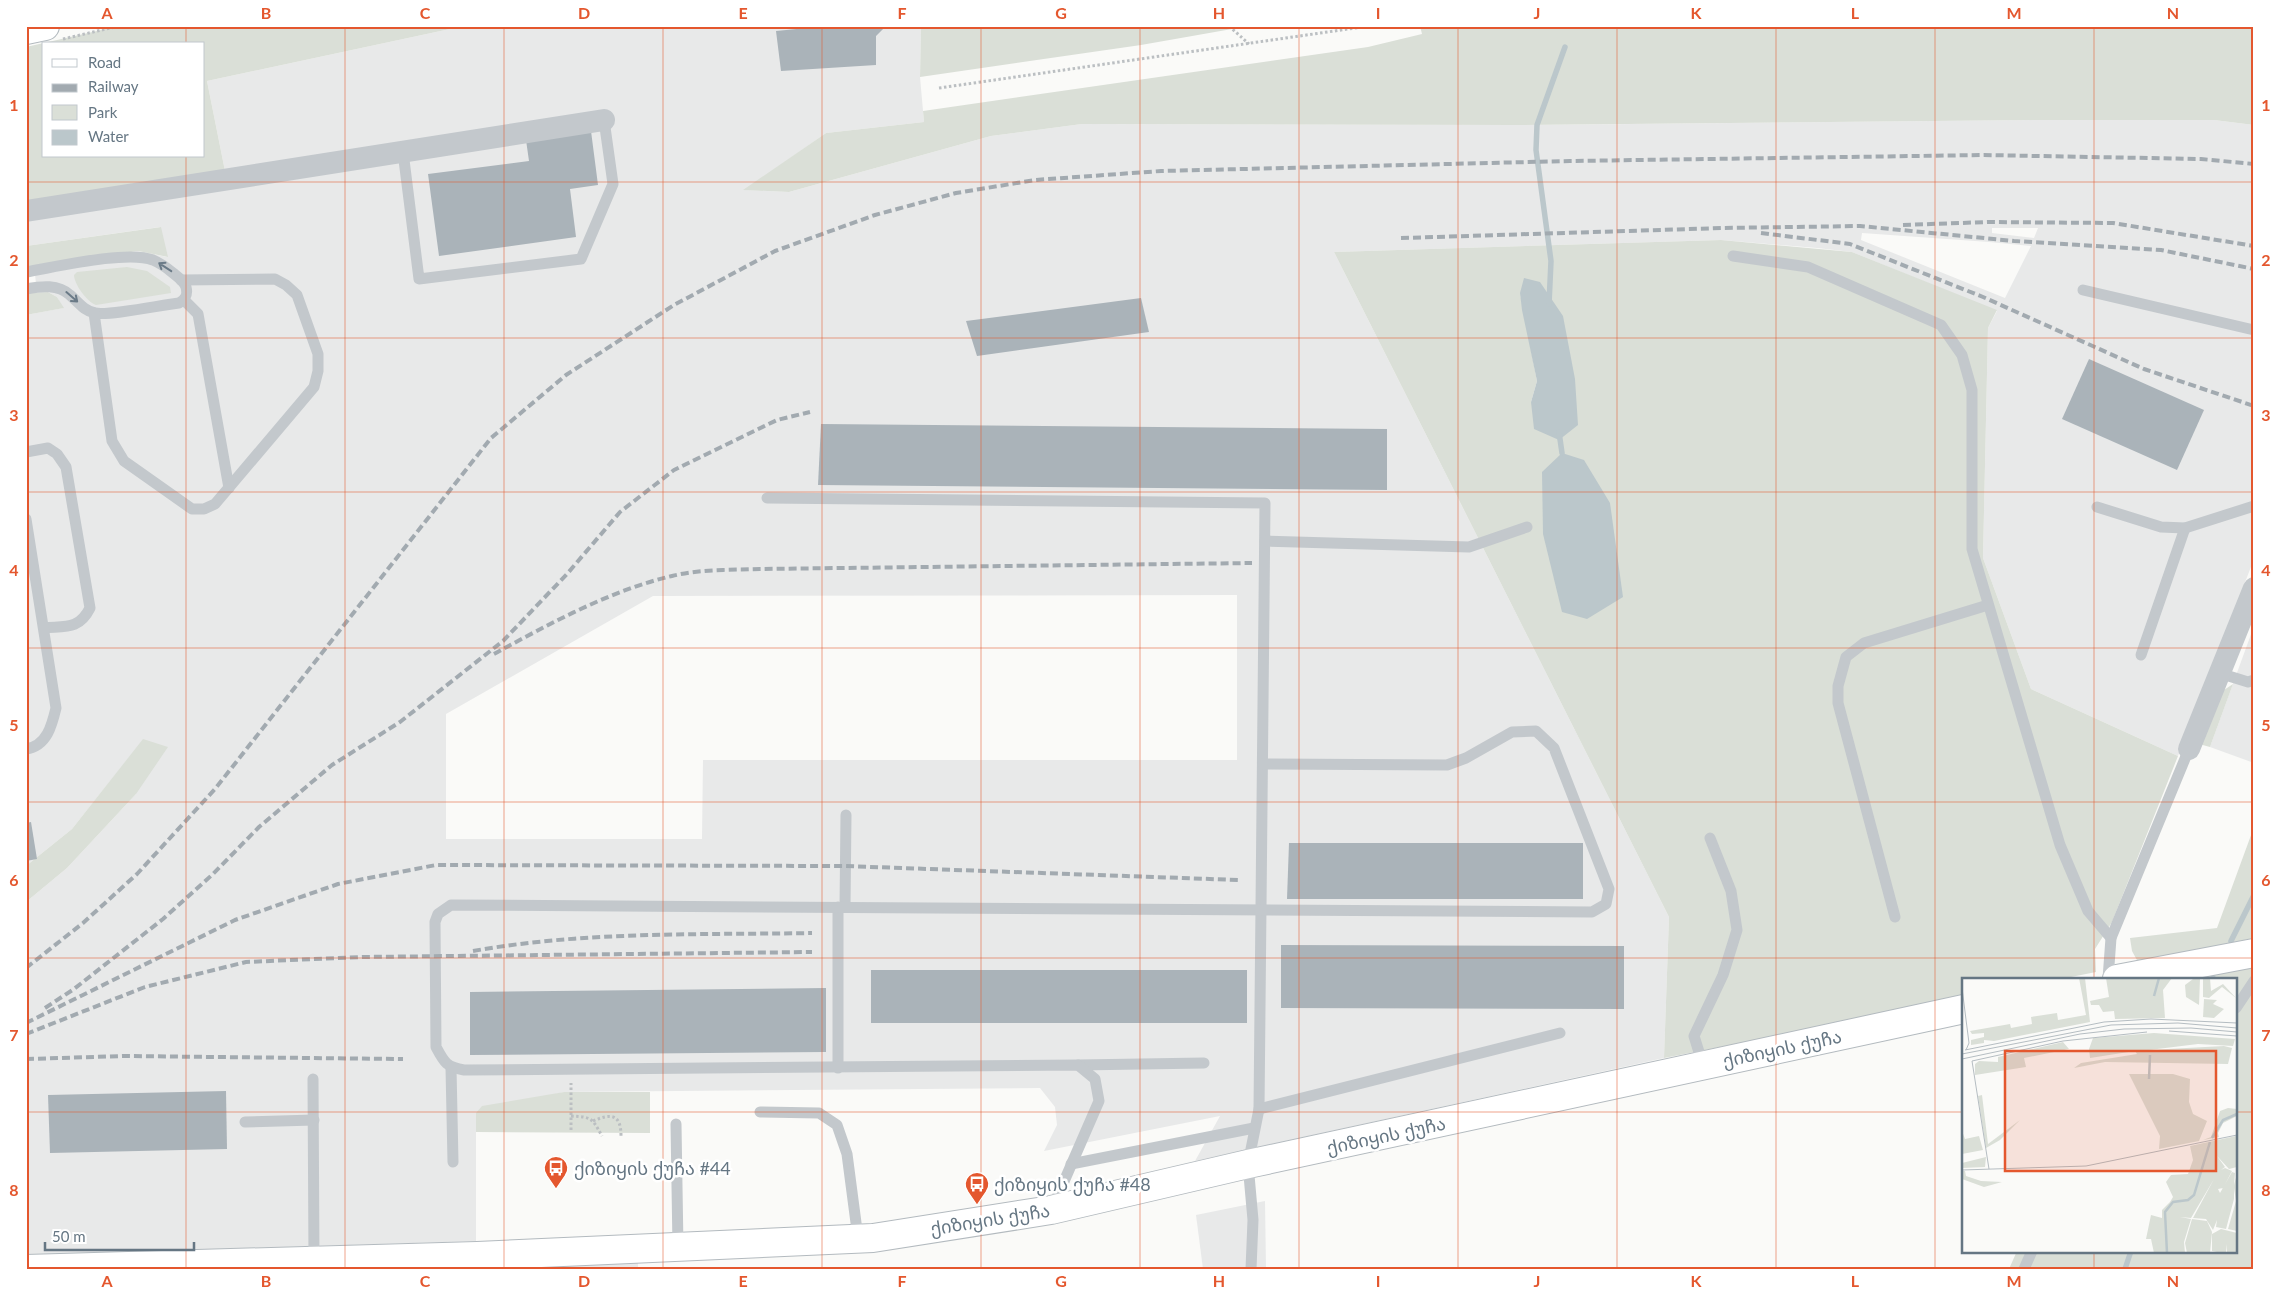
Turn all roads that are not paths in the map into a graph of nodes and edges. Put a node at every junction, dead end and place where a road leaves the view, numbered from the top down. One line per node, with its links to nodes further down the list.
1 (604, 120): 2 (street); 2 (lane)
2 (404, 152): 3 (street)
3 (26, 211)
4 (1733, 256): 22 (lane)
5 (26, 272): 6 (lane, one-way to 5)
6 (181, 280): 9 (lane); 13 (lane)
7 (26, 289): 10 (lane, one-way to 10)
8 (2083, 290): 11 (lane)
9 (184, 300): 10 (lane); 13 (lane)
10 (94, 313): 13 (lane)
11 (2254, 330)
12 (26, 452): 23 (lane)
13 (229, 488)
14 (767, 498): 20 (lane)
15 (2254, 506): 19 (lane)
16 (2097, 507): 19 (lane)
17 (26, 519): 23 (lane)
18 (1527, 528): 20 (lane)
19 (2185, 528): 24 (lane)
20 (1265, 541): 29 (lane)
21 (2254, 588): 25 (street)
22 (1988, 605): 34 (lane); 35 (lane)
23 (44, 628): 27 (lane)
24 (2141, 655)
25 (2219, 673): 26 (lane); 28 (street)
26 (2254, 680)
27 (26, 749)
28 (2189, 749): 35 (lane)
29 (1263, 764): 33 (lane); 33 (lane)
30 (846, 815): 32 (lane)
31 (1710, 838): 45 (lane)
32 (841, 907): 33 (lane); 46 (lane); 47 (lane)
33 (1262, 910): 49 (lane)
34 (1895, 917)
35 (2111, 938): 37 (lane)
36 (2254, 954): 38 (street)
37 (2108, 978)
38 (2122, 978)
39 (2254, 981): 40 (lane)
40 (2238, 1005)
41 (1962, 1009): 45 (street, ქიზიყის ქუჩა)
42 (1560, 1033): 49 (lane)
43 (1204, 1063): 44 (lane)
44 (1078, 1065): 47 (lane); 56 (lane)
45 (1703, 1065): 57 (street, ქიზიყის ქუჩა)
46 (451, 1068): 47 (lane); 55 (lane)
47 (838, 1068)
48 (313, 1079): 51 (lane)
49 (1259, 1110): 54 (lane)
50 (760, 1112): 59 (lane)
51 (314, 1120): 52 (lane); 62 (lane)
52 (245, 1122)
53 (676, 1124): 60 (lane)
54 (1254, 1128): 56 (lane); 57 (lane)
55 (453, 1162)
56 (1071, 1164): 58 (lane)
57 (1248, 1164): 58 (street, ქიზიყის ქუჩა); 64 (lane)
58 (1051, 1210): 59 (street, ქიზიყის ქუჩა)
59 (858, 1240): 60 (street, ქიზიყის ქუჩა)
60 (678, 1248): 62 (street, ქიზიყის ქუჩა)
61 (2032, 1252): 65 (lane)
62 (314, 1261): 63 (street, ქიზიყის ქუჩა)
63 (26, 1268)
64 (1251, 1269)
65 (2024, 1269)

